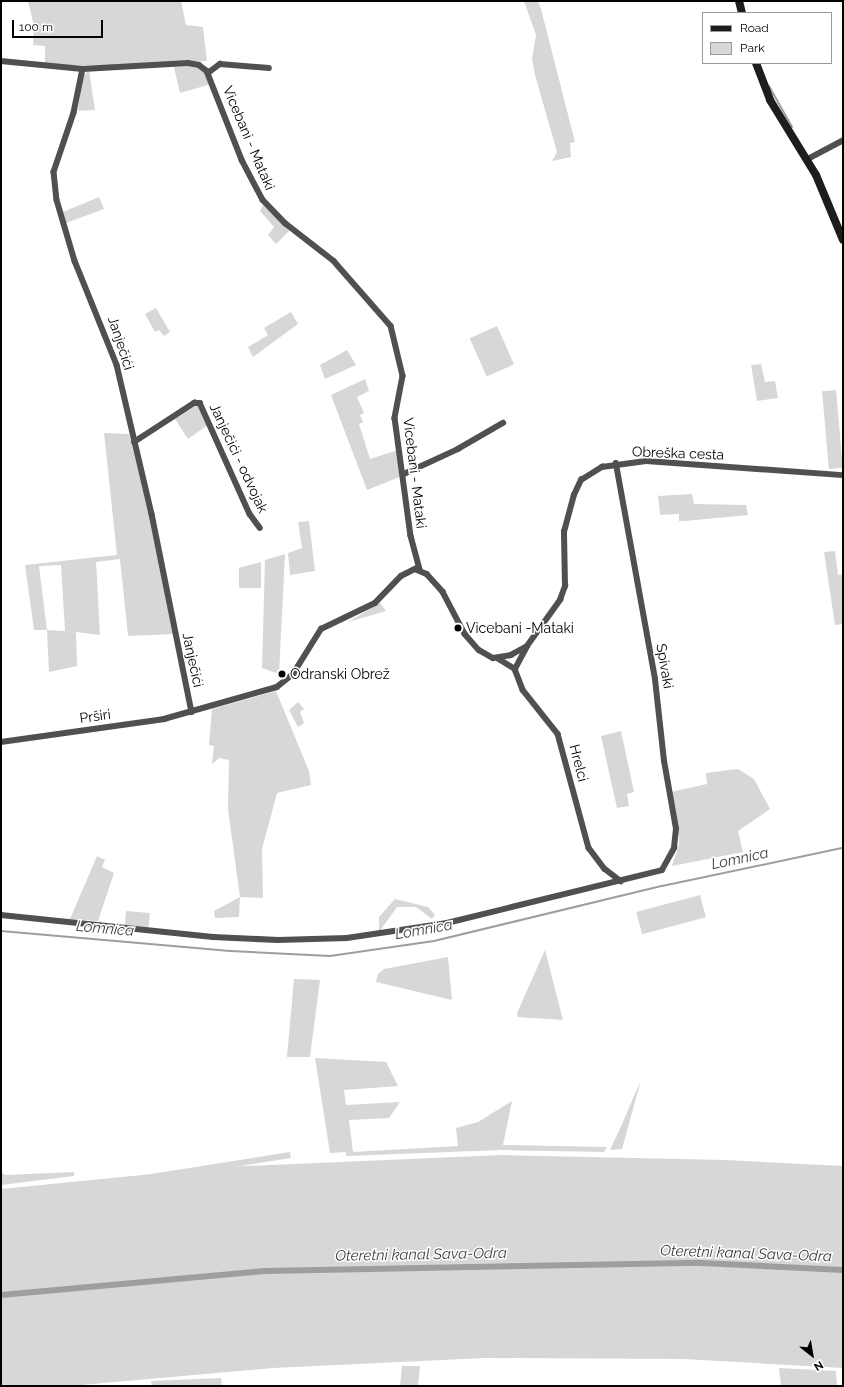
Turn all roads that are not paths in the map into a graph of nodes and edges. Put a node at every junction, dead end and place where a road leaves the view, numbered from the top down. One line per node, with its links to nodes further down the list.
1 (739, 1): 2 (main road)
2 (742, 12)
3 (1, 61): 6 (street)
4 (756, 64): 9 (main road)
5 (270, 68): 7 (street)
6 (83, 69): 7 (street, Vicebani - Mataki); 12 (street, Janječići)
7 (208, 73): 14 (street, Vicebani - Mataki)
8 (843, 140): 9 (street)
9 (808, 159): 10 (main road)
10 (843, 240)
11 (503, 423): 14 (street)
12 (134, 442): 16 (street, Janječići - odvojak); 21 (street, Janječići)
13 (616, 464): 15 (street, Obreška cesta); 18 (street, Obreška cesta); 23 (street, Spivaki)
14 (404, 474): 17 (street, Vicebani - Mataki)
15 (843, 475)
16 (260, 528)
17 (420, 570): 19 (street); 21 (street)
18 (527, 646): 19 (street, Obreška cesta); 20 (street)
19 (499, 659): 20 (street)
20 (515, 669): 23 (street, Hrelci)
21 (192, 712): 22 (street, Prširi)
22 (1, 742)
23 (621, 881): 24 (street)
24 (1, 915)

